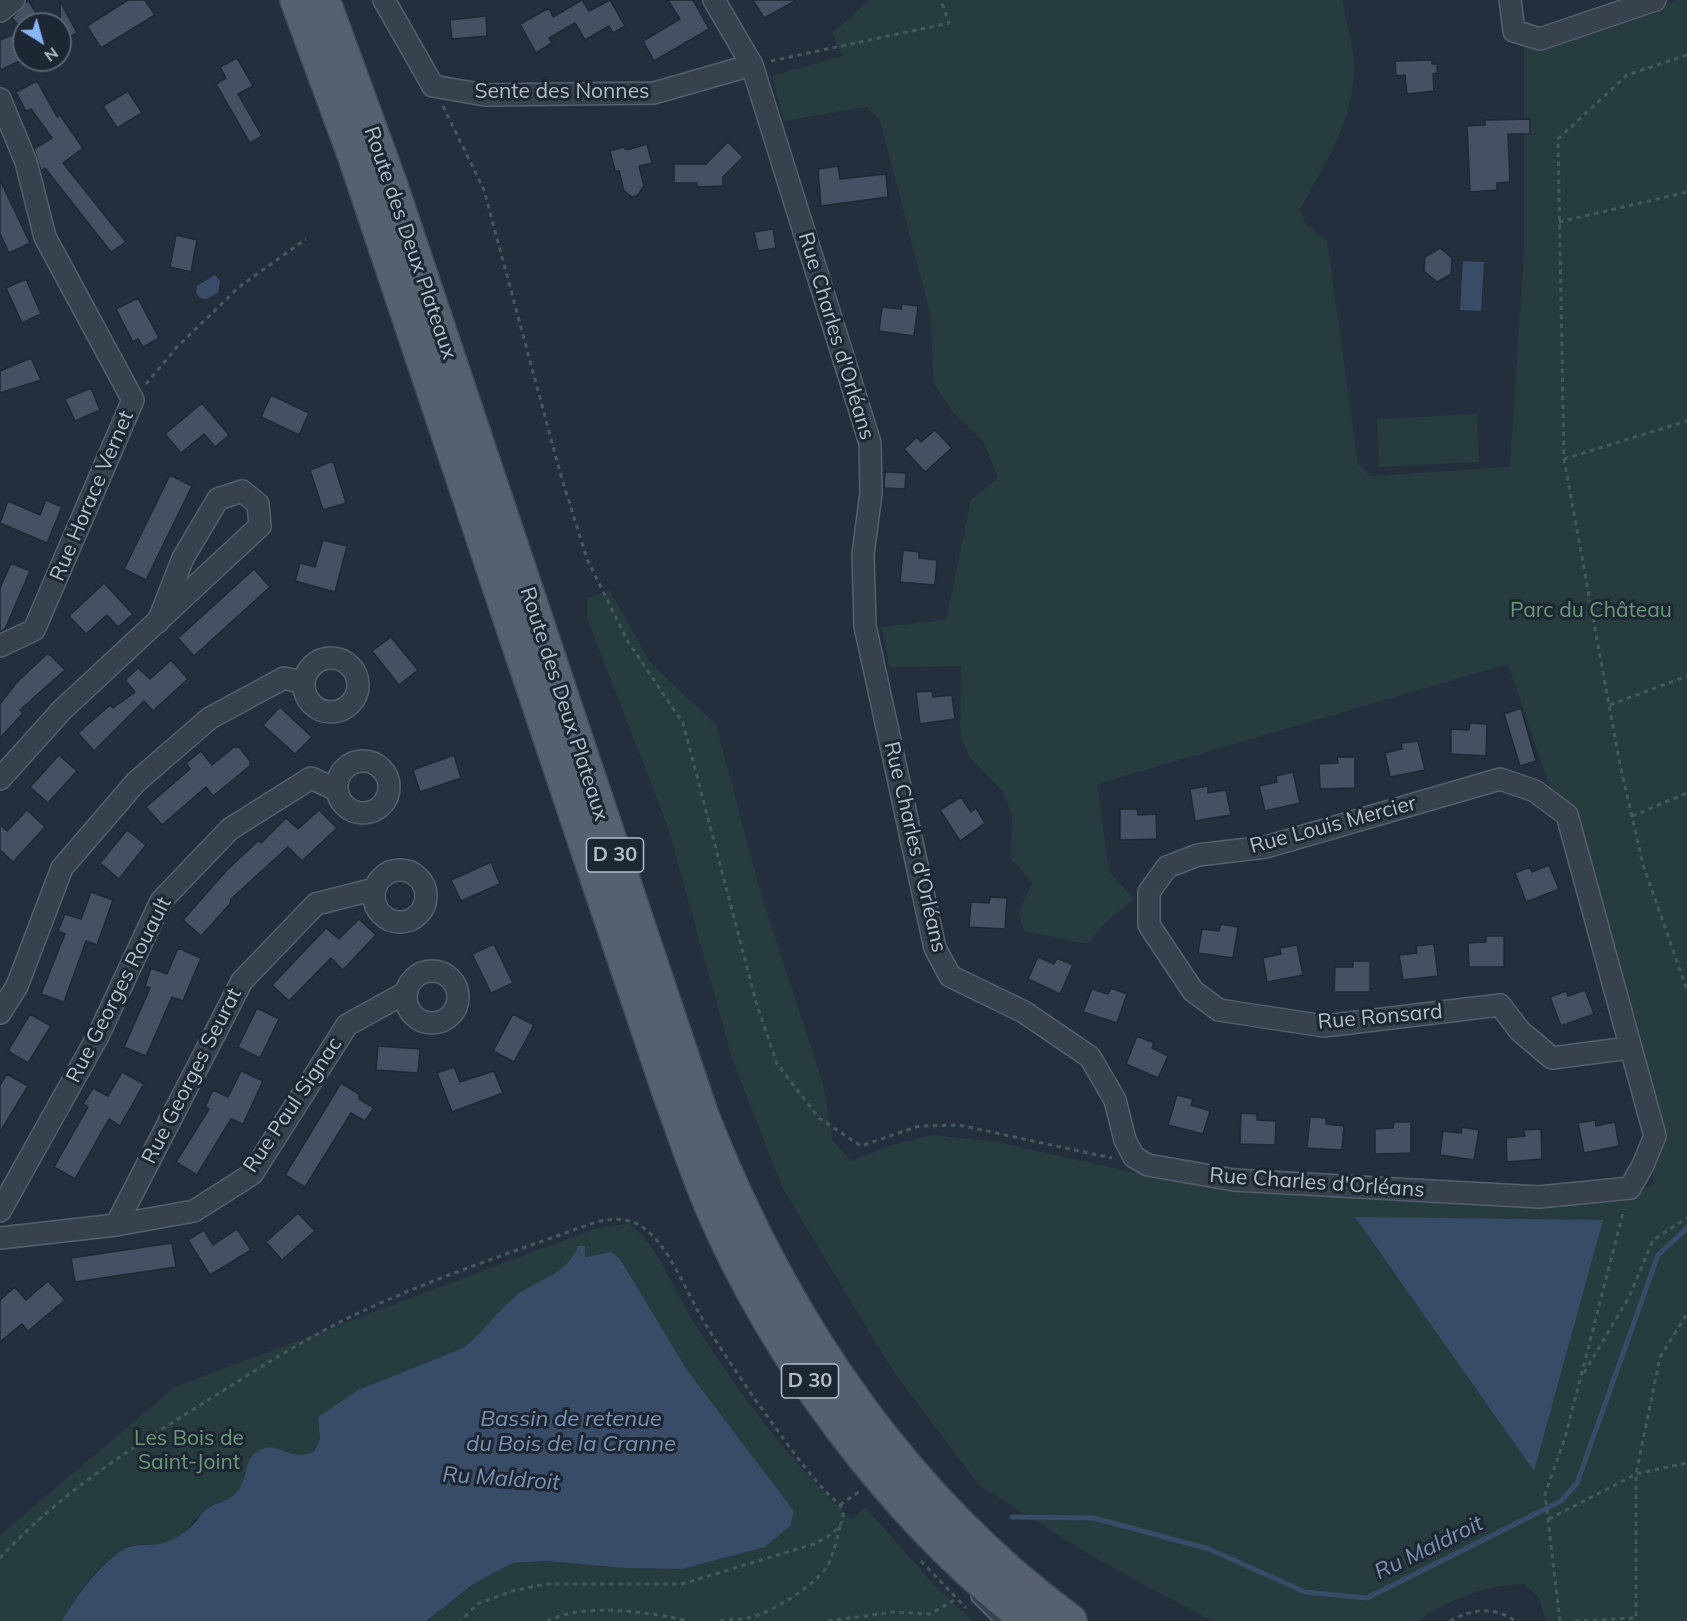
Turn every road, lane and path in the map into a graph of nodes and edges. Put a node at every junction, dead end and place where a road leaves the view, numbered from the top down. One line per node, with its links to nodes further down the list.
1 (14, 0): 9 (street)
2 (297, 0): 43 (main road, Route des Deux Plateaux / D 30)
3 (323, 0): 61 (main road, Route des Deux Plateaux / D 30)
4 (384, 0): 12 (street)
5 (714, 0): 11 (street, Rue Charles d'Orléans)
6 (941, 0): 11 (path)
7 (1510, 0): 8 (street)
8 (1654, 0)
9 (0, 11)
10 (1687, 55): 15 (path)
11 (752, 65): 12 (street, Sente des Nonnes); 35 (street, Rue Charles d'Orléans)
12 (433, 86): 35 (path)
13 (0, 99): 17 (street, Rue Horace Vernet)
14 (1687, 192): 15 (path)
15 (1559, 222): 19 (path)
16 (306, 239): 17 (path)
17 (133, 400): 21 (street, Rue Horace Vernet)
18 (1687, 421): 19 (path)
19 (1564, 459): 24 (path)
20 (158, 622): 20 (street); 25 (street)
21 (0, 646)
22 (1687, 675): 24 (path)
23 (304, 684): 33 (street)
24 (1610, 705): 28 (path)
25 (0, 779)
26 (337, 790): 37 (street, Rue Georges Rouault)
27 (1687, 793): 28 (path)
28 (1632, 816): 31 (path)
29 (375, 889): 39 (street, Rue Georges Seurat)
30 (1149, 925): 34 (street, Rue Ronsard); 34 (street, Rue Louis Mercier)
31 (1687, 990)
32 (406, 992): 39 (street, Rue Paul Signac)
33 (0, 1014)
34 (1629, 1048): 36 (street)
35 (1134, 1157): 36 (street, Rue Charles d'Orléans)
36 (1630, 1188): 42 (path)
37 (0, 1211)
38 (1687, 1218): 42 (path)
39 (116, 1225): 40 (street, Rue Paul Signac)
40 (0, 1238)
41 (1687, 1314): 45 (path)
42 (1581, 1377): 48 (path)
43 (836, 1418): 50 (lane); 60 (main road, Route des Deux Plateaux / D 30)
44 (1687, 1463): 45 (path)
45 (1636, 1474): 48 (path); 65 (path)
46 (862, 1490): 47 (path)
47 (840, 1505): 49 (path); 51 (path)
48 (1549, 1519): 64 (path)
49 (841, 1524): 54 (path); 57 (path)
50 (912, 1530)
51 (1, 1556)
52 (966, 1587): 59 (lane)
53 (956, 1599): 58 (path)
54 (461, 1621)
55 (547, 1621): 56 (path)
56 (689, 1621)
57 (720, 1621)
58 (829, 1621)
59 (1001, 1621)
60 (1029, 1621)
61 (1071, 1621)
62 (1450, 1621): 63 (path)
63 (1515, 1621)
64 (1560, 1621)
65 (1575, 1621)

